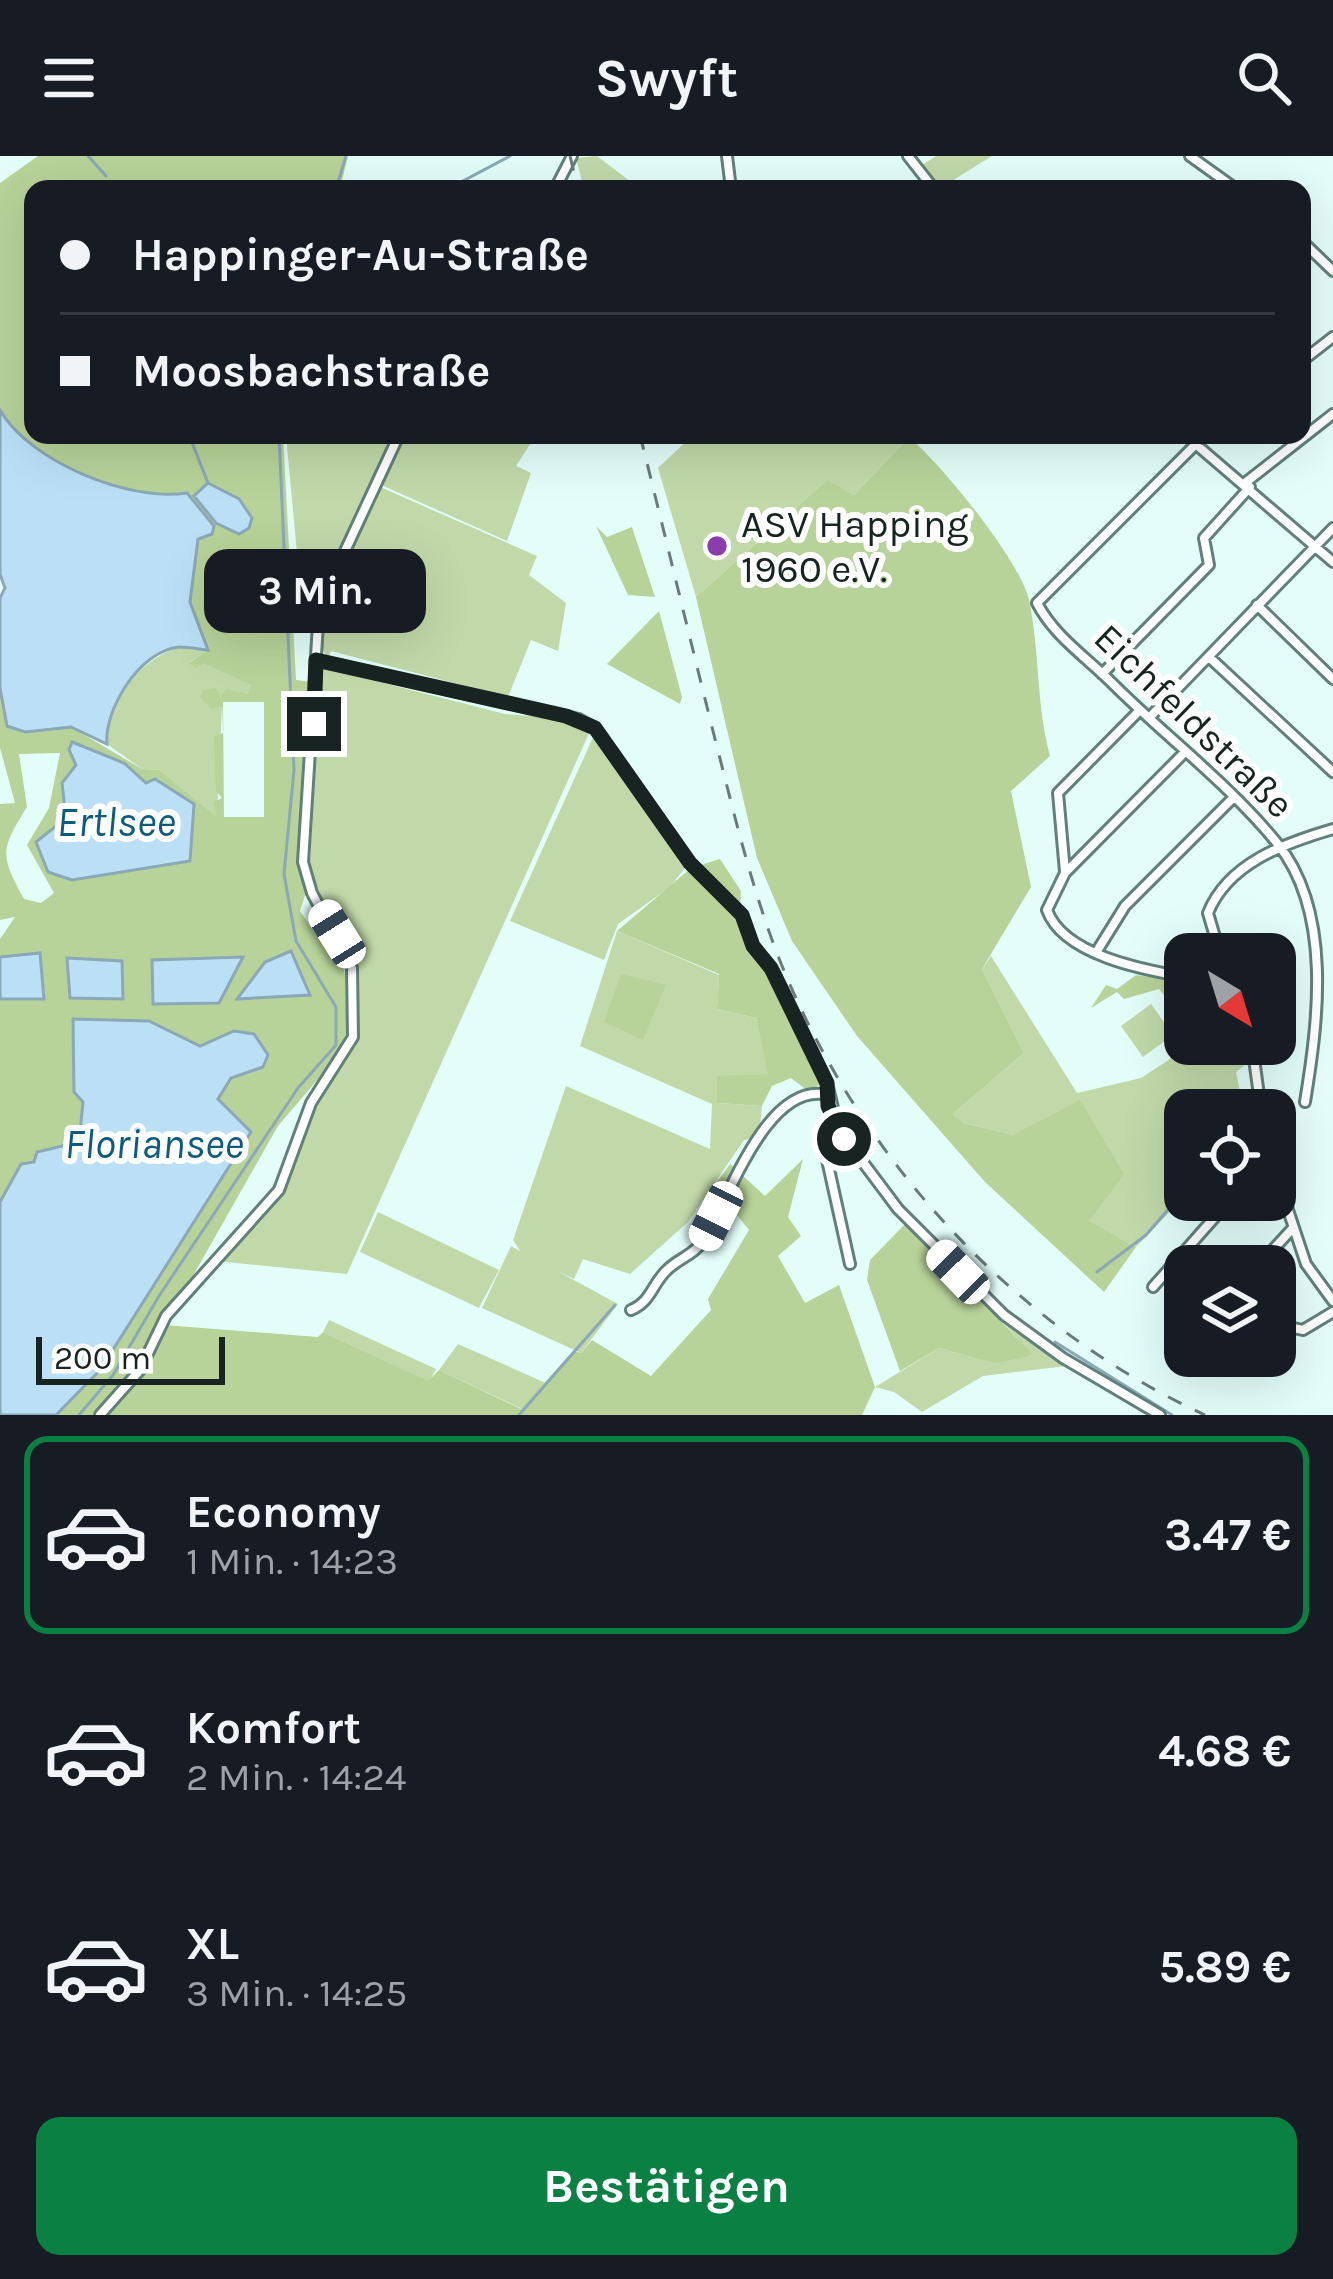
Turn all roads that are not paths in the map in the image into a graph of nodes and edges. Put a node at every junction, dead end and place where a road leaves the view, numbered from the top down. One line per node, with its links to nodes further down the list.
1 (908, 156): 3 (street)
2 (1190, 156): 4 (street)
3 (927, 180)
4 (1223, 180)
5 (1311, 250): 6 (street)
6 (1333, 271)
7 (395, 444): 17 (street)
8 (1194, 444): 18 (street, Eichfeldstraße)
9 (1196, 444): 11 (street)
10 (1297, 444): 11 (street)
11 (1248, 485): 13 (street); 18 (street)
12 (1333, 528): 13 (street)
13 (1313, 544): 14 (street); 15 (street)
14 (1333, 562)
15 (1257, 605): 16 (street); 19 (street)
16 (1209, 657): 21 (street); 23 (street)
17 (316, 660): 31 (street); 44 (street)
18 (1102, 674): 20 (street, Eichfeldstraße)
19 (1333, 680)
20 (1140, 710): 21 (street, Eichfeldstraße); 27 (street)
21 (1149, 718): 22 (street, Eichfeldstraße)
22 (1185, 752): 24 (street, Eichfeldstraße); 27 (street)
23 (1333, 772)
24 (1233, 798): 26 (street, Eichfeldstraße); 29 (street)
25 (1333, 829): 26 (street)
26 (1280, 846): 28 (street); 32 (street, Eichfeldstraße)
27 (1065, 874): 29 (street)
28 (1214, 933)
29 (1097, 951): 30 (street)
30 (1164, 970)
31 (828, 1095): 33 (street); 41 (street)
32 (1305, 1102)
33 (838, 1129): 38 (street); 45 (street)
34 (1211, 1221): 39 (street)
35 (1290, 1221): 36 (street)
36 (1292, 1229): 37 (street); 40 (street)
37 (1277, 1245)
38 (850, 1264)
39 (1153, 1287)
40 (1333, 1300)
41 (631, 1310)
42 (1333, 1312): 43 (street)
43 (1296, 1328)
44 (100, 1415)
45 (1160, 1415)

